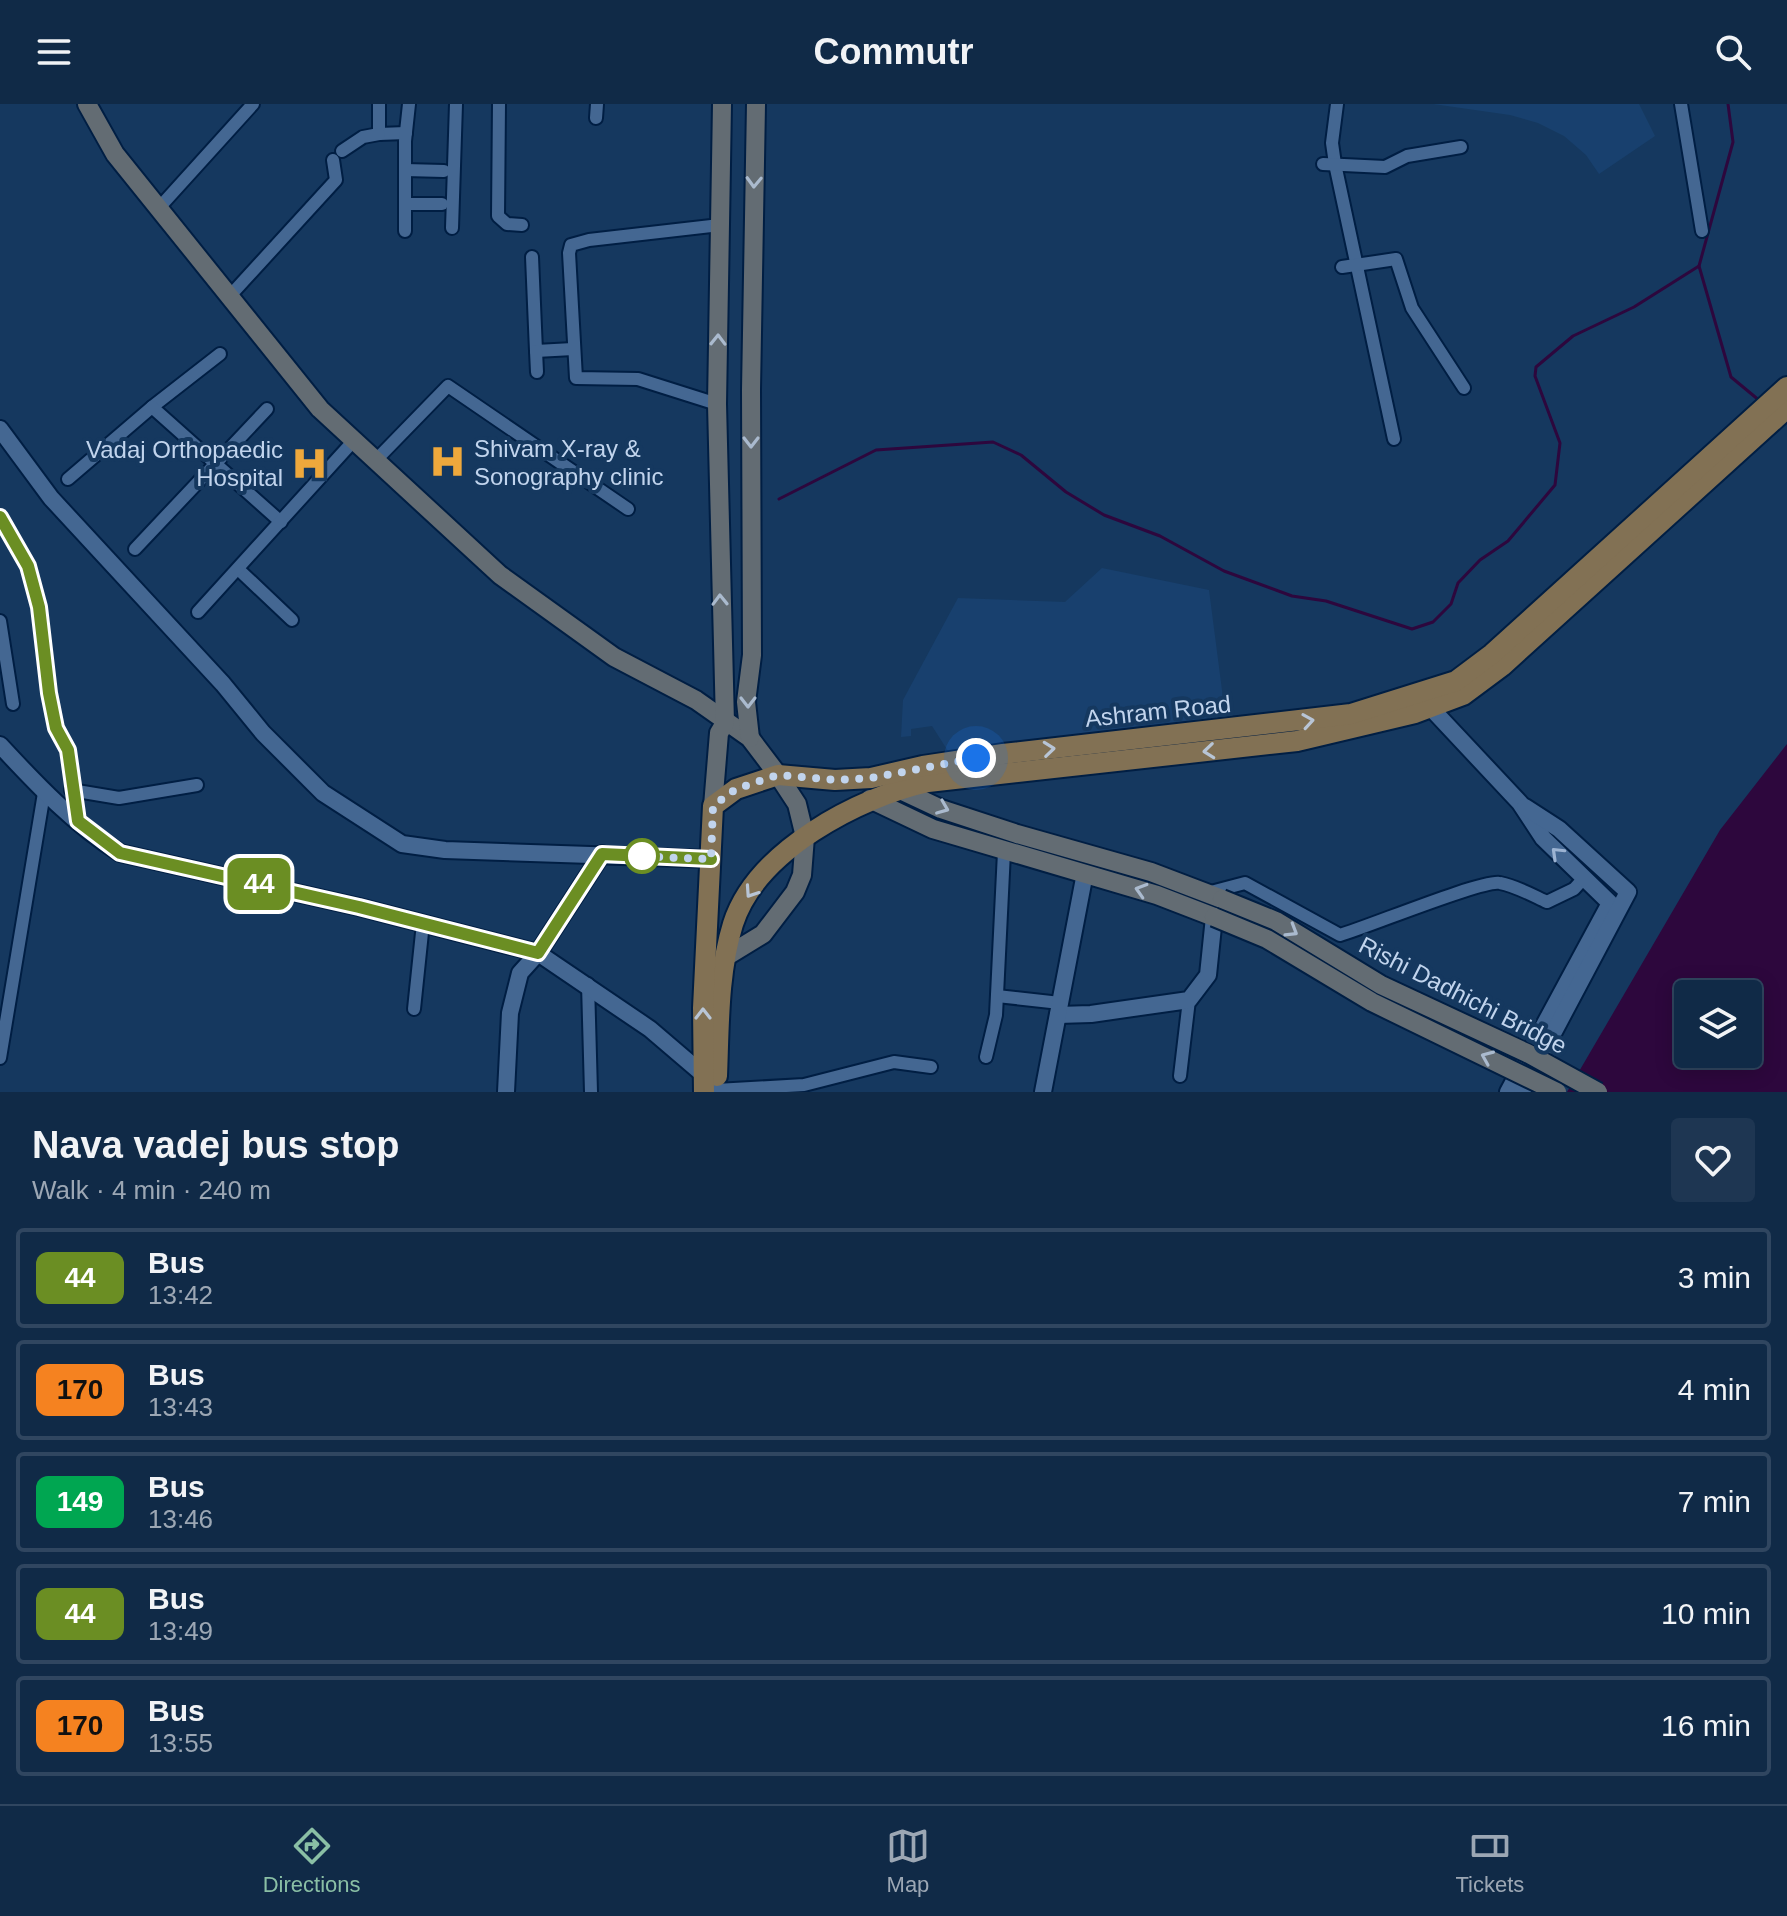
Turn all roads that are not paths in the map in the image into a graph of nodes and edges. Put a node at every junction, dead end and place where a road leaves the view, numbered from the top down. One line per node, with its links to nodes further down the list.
1 (76, 104): 44 (main road)
2 (87, 104): 22 (main road)
3 (253, 104): 22 (street)
4 (379, 104): 15 (street)
5 (409, 104): 14 (street)
6 (456, 104): 25 (street)
7 (499, 104): 23 (street)
8 (597, 104): 13 (street)
9 (722, 104): 24 (main road)
10 (756, 104): 59 (main road, one-way to 59)
11 (1337, 104): 17 (street)
12 (1681, 104): 27 (street)
13 (596, 118)
14 (406, 133): 15 (street); 18 (street)
15 (379, 134): 31 (street)
16 (1461, 147): 17 (street)
17 (1329, 164): 29 (street)
18 (405, 170): 19 (street); 20 (street)
19 (444, 171)
20 (405, 204): 21 (street); 26 (street)
21 (442, 204)
22 (158, 209): 31 (main road)
23 (522, 225)
24 (720, 225): 32 (street); 38 (main road, one-way to 24)
25 (452, 228)
26 (405, 231)
27 (1702, 231)
28 (532, 257): 33 (street)
29 (1359, 263): 30 (street); 37 (street); 43 (street)
30 (1342, 267)
31 (228, 298): 45 (main road)
32 (573, 349): 33 (street); 38 (street)
33 (536, 351): 35 (street)
34 (220, 354): 39 (street)
35 (537, 372)
36 (1787, 387): 56 (main road, Ashram Road)
37 (1464, 388)
38 (717, 404): 58 (main road, one-way to 38)
39 (152, 407): 46 (street); 47 (street)
40 (1787, 408): 56 (main road, Ashram Road)
41 (267, 409): 46 (street)
42 (2, 435): 72 (street)
43 (1394, 439)
44 (348, 447): 50 (street); 58 (main road)
45 (376, 460): 48 (street); 58 (main road)
46 (215, 463): 50 (street); 51 (street)
47 (68, 479)
48 (628, 509)
49 (0, 517): 65 (street)
50 (281, 522): 52 (street)
51 (135, 549)
52 (238, 569): 53 (street); 54 (street)
53 (198, 612)
54 (292, 620)
55 (0, 621): 57 (street)
56 (1427, 700): 63 (main road, Ashram Road, one-way to 63); 64 (main road, Ashram Road, one-way to 56); 67 (street)
57 (13, 704)
58 (722, 728): 59 (main road); 68 (main road)
59 (750, 738): 61 (main road)
60 (0, 745): 66 (street)
61 (778, 775): 64 (main road, Ashram Road); 68 (main road, Ashram Road); 70 (main road)
62 (197, 785): 65 (street)
63 (900, 788): 64 (main road, Ashram Road); 76 (main road, Rishi Dadhichi Bridge, one-way to 76)
64 (870, 789): 70 (main road, Ashram Road); 71 (main road, Rishi Dadhichi Bridge)
65 (71, 790): 69 (street)
66 (44, 793): 69 (street); 87 (street)
67 (1520, 803): 75 (street, one-way to 67); 95 (street)
68 (713, 806): 73 (main road)
69 (78, 821): 78 (street)
70 (805, 837): 80 (main road, Ashram Road, one-way to 80); 80 (main road)
71 (1004, 852): 74 (main road, Rishi Dadhichi Bridge); 82 (street)
72 (602, 854): 73 (street); 79 (street)
73 (711, 859): 90 (main road, one-way to 73)
74 (1085, 873): 77 (main road, Rishi Dadhichi Bridge, one-way to 74); 85 (street)
75 (1584, 878): 76 (street); 94 (street)
76 (1214, 896): 97 (main road, Rishi Dadhichi Bridge, one-way to 97, bridge)
77 (1214, 917): 83 (street); 96 (main road, Rishi Dadhichi Bridge, one-way to 77, bridge)
78 (423, 923): 79 (street); 84 (street)
79 (538, 953): 81 (street); 91 (street)
80 (727, 956): 90 (main road, Ashram Road)
81 (588, 984): 90 (street); 92 (street)
82 (997, 996): 85 (street); 86 (street)
83 (1189, 1000): 85 (street); 89 (street)
84 (414, 1009)
85 (1059, 1009): 93 (street)
86 (986, 1057)
87 (0, 1058)
88 (931, 1067): 90 (street)
89 (1180, 1076)
90 (710, 1088)
91 (506, 1092)
92 (591, 1092)
93 (1043, 1092)
94 (1508, 1092)
95 (1522, 1092)
96 (1557, 1092)
97 (1598, 1092)

